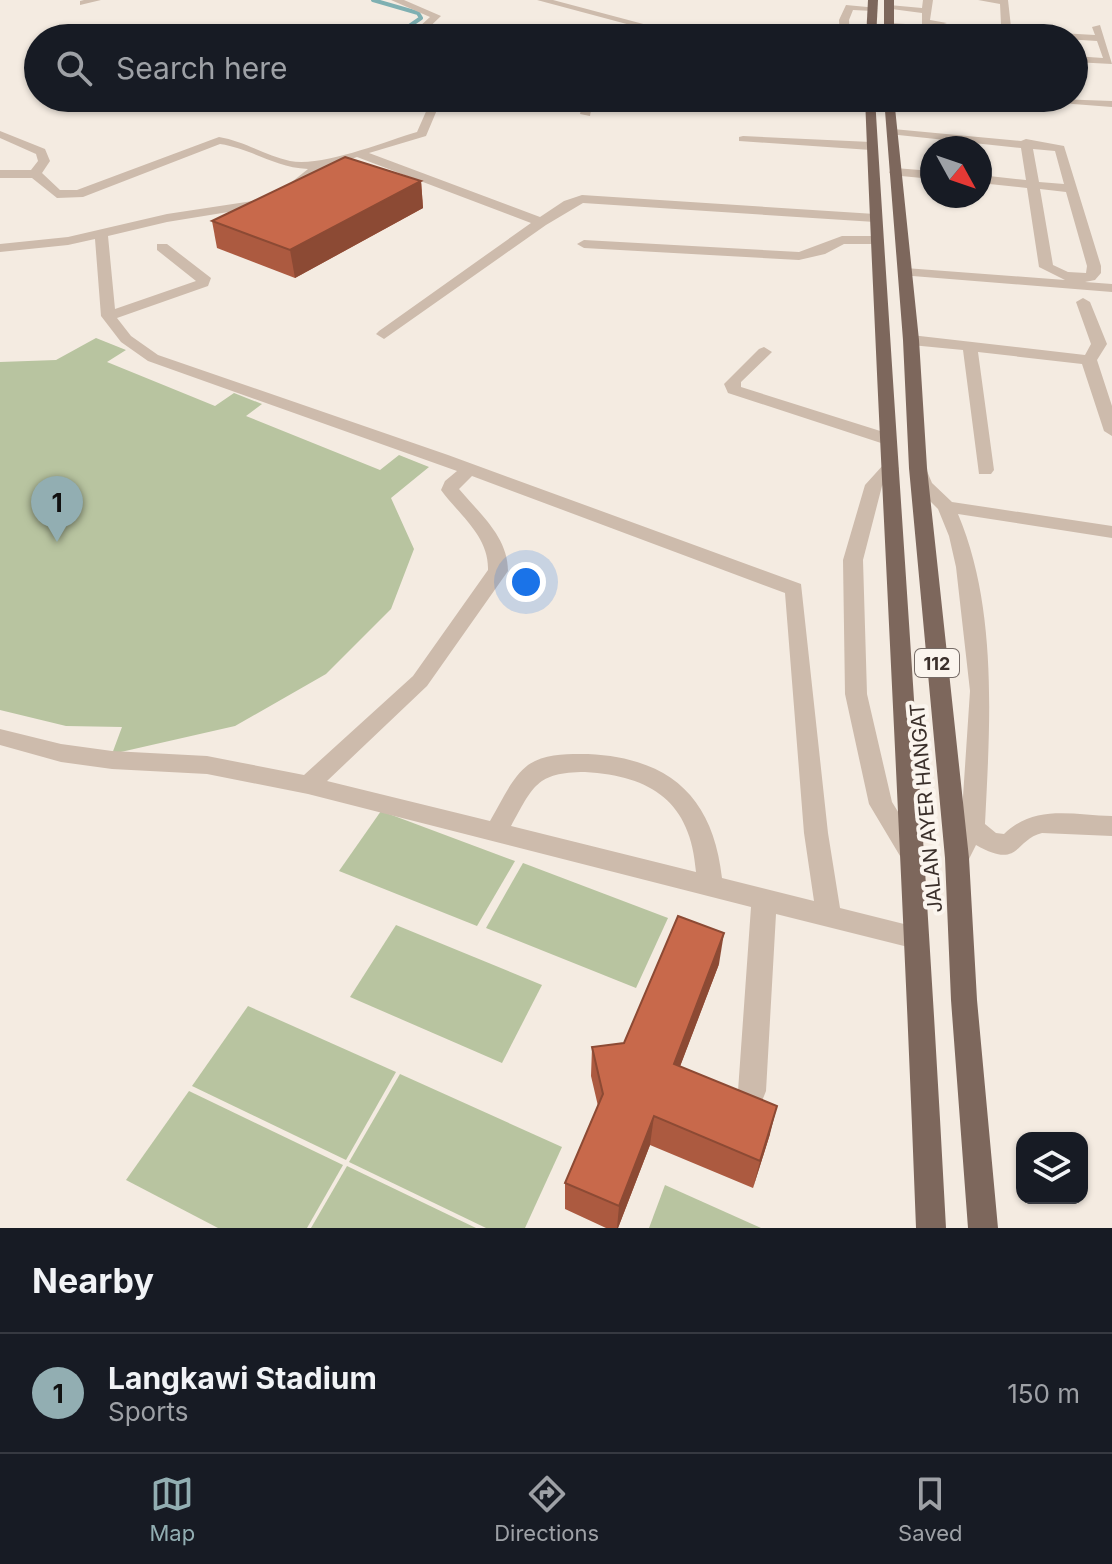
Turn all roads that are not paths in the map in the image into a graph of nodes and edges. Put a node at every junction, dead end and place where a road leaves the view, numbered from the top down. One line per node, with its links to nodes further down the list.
1 (96, 0): 5 (street)
2 (396, 0): 10 (street)
3 (542, 0): 11 (street)
4 (983, 0): 16 (street)
5 (83, 3)
6 (873, 4): 12 (street); 13 (main road)
7 (889, 4): 8 (street)
8 (927, 5): 9 (street); 9 (street)
9 (941, 22): 14 (street); 15 (street)
10 (427, 24)
11 (634, 24)
12 (844, 24)
13 (872, 24)
14 (915, 24)
15 (967, 24)
16 (1006, 24)
17 (1096, 24): 19 (street)
18 (1088, 37): 19 (street)
19 (1100, 38): 20 (street)
20 (1088, 60)
21 (1088, 102): 22 (street)
22 (1112, 104)
23 (431, 112): 31 (street)
24 (870, 112): 30 (main road, JALAN AYER HANGAT / 112)
25 (891, 112): 26 (main road, JALAN AYER HANGAT / 112)
26 (893, 132): 29 (street); 33 (main road, JALAN AYER HANGAT / 112)
27 (0, 134): 35 (street)
28 (743, 139): 30 (street)
29 (1026, 142): 38 (street); 39 (street)
30 (871, 146): 40 (main road, JALAN AYER HANGAT / 112)
31 (356, 152): 32 (street); 41 (street)
32 (319, 166): 35 (street); 42 (street)
33 (895, 172): 36 (street); 47 (main road, JALAN AYER HANGAT / 112)
34 (0, 174): 35 (street)
35 (35, 174)
36 (920, 174)
37 (992, 180): 38 (street)
38 (1032, 184): 39 (street); 39 (street)
39 (1072, 189)
40 (875, 218): 41 (street); 43 (main road, JALAN AYER HANGAT / 112)
41 (541, 222): 51 (street)
42 (101, 234): 46 (street); 50 (street)
43 (877, 240): 44 (street); 57 (main road, JALAN AYER HANGAT / 112)
44 (584, 244)
45 (162, 247): 50 (street)
46 (0, 248)
47 (905, 272): 48 (street); 52 (main road, JALAN AYER HANGAT / 112)
48 (1112, 288)
49 (1083, 302): 55 (street)
50 (108, 316): 60 (street)
51 (384, 334)
52 (911, 340): 53 (street); 59 (main road, JALAN AYER HANGAT / 112)
53 (970, 348): 55 (street); 61 (street)
54 (764, 352): 57 (street)
55 (1089, 360): 56 (street)
56 (1112, 431)
57 (887, 439): 58 (main road, JALAN AYER HANGAT / 112)
58 (890, 468): 69 (main road, JALAN AYER HANGAT / 112); 69 (street)
59 (918, 468): 62 (street); 70 (main road, JALAN AYER HANGAT / 112)
60 (469, 470): 65 (street); 73 (street)
61 (985, 470)
62 (946, 507): 63 (street); 67 (street)
63 (1112, 532)
64 (0, 737): 65 (street)
65 (308, 785): 68 (street)
66 (1112, 826): 67 (street)
67 (973, 827): 70 (street)
68 (496, 832): 71 (street); 71 (street)
69 (914, 858): 74 (main road, JALAN AYER HANGAT / 112)
70 (957, 858): 77 (main road, JALAN AYER HANGAT / 112)
71 (710, 887): 72 (street)
72 (764, 901): 73 (street); 75 (street)
73 (829, 917): 74 (street)
74 (916, 938): 76 (main road, JALAN AYER HANGAT / 112)
75 (752, 1091)
76 (931, 1228)
77 (983, 1228)

